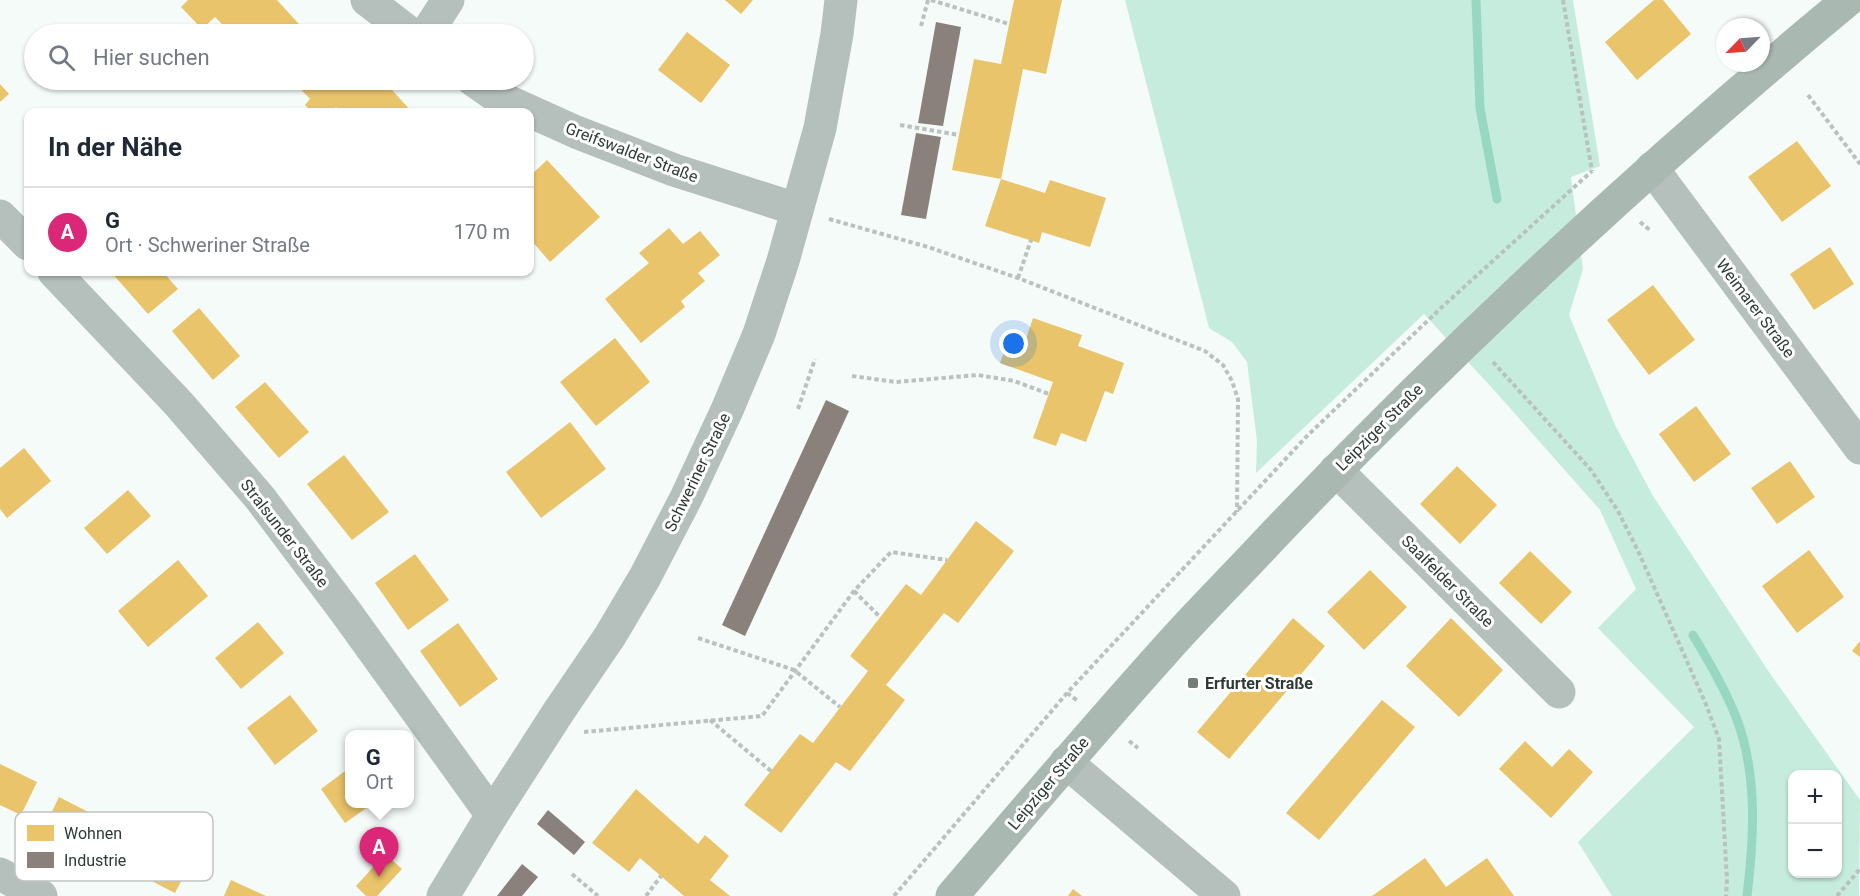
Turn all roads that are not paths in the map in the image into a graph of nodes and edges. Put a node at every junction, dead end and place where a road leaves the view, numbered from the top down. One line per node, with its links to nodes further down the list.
1 (366, 0): 5 (street)
2 (448, 0): 6 (street)
3 (841, 0): 11 (street, Schweriner Straße)
4 (1848, 0): 10 (main road, Leipziger Straße)
5 (398, 24)
6 (432, 24)
7 (487, 90): 8 (street, Greifswalder Straße)
8 (523, 108)
9 (534, 113): 11 (street, Greifswalder Straße)
10 (1652, 168): 15 (street, Weimarer Straße); 16 (main road, Leipziger Straße)
11 (796, 209): 19 (street, Schweriner Straße)
12 (0, 216): 13 (street)
13 (24, 240)
14 (58, 276): 19 (street, Stralsunder Straße)
15 (1860, 448)
16 (1336, 470): 17 (street, Saalfelder Straße); 18 (main road, Leipziger Straße)
17 (1559, 692)
18 (1066, 762): 23 (main road, Leipziger Straße); 24 (street)
19 (492, 815): 22 (street, Schweriner Straße)
20 (0, 874): 21 (street)
21 (41, 896)
22 (443, 896)
23 (952, 896)
24 (1224, 896)

